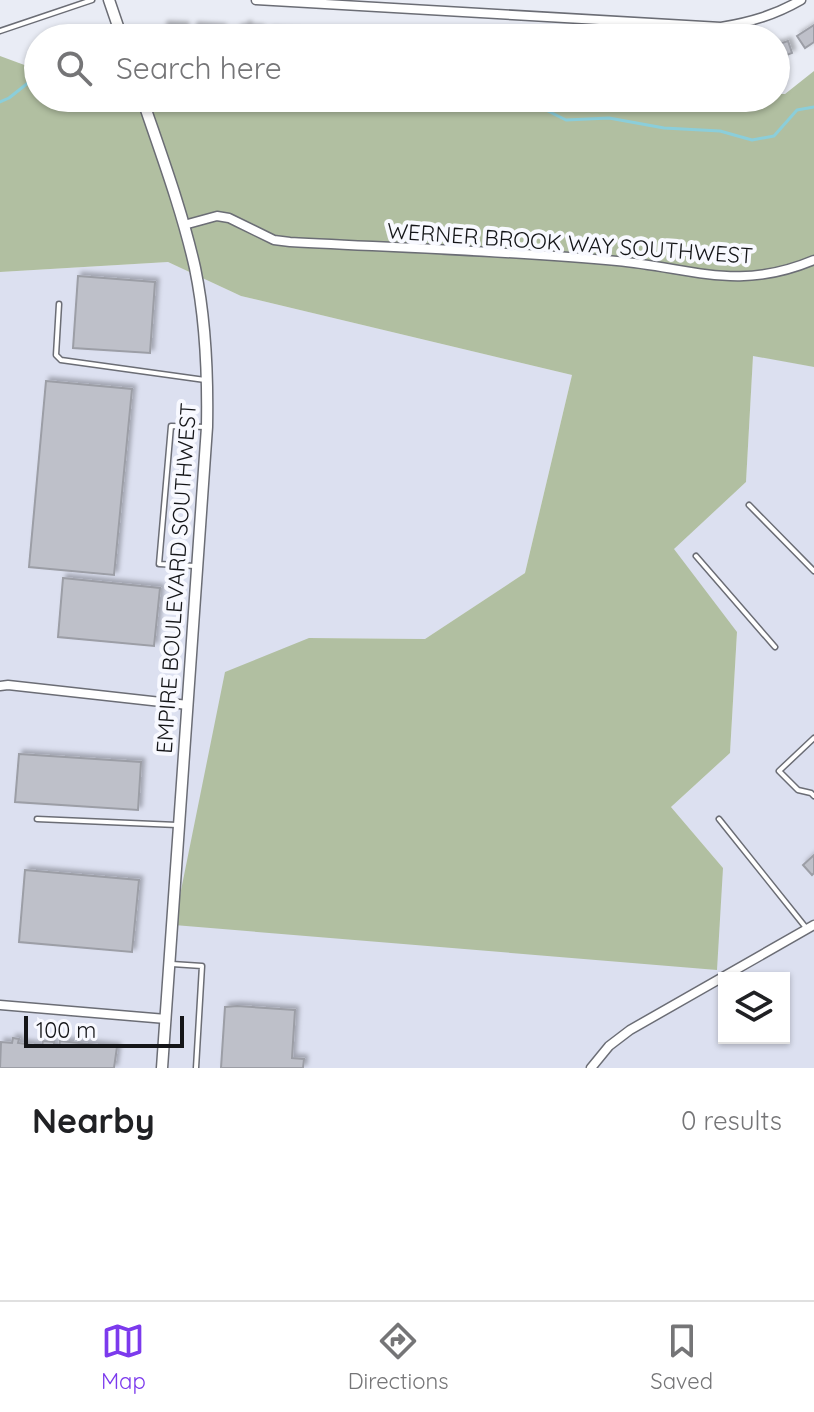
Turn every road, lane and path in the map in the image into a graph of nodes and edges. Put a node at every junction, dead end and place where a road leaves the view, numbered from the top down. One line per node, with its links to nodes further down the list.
1 (92, 0): 8 (lane)
2 (109, 0): 5 (street)
3 (256, 0): 6 (street)
4 (801, 0): 7 (street)
5 (117, 24)
6 (669, 24)
7 (740, 24)
8 (0, 31)
9 (147, 112): 10 (street, EMPIRE BOULEVARD SOUTHWEST)
10 (184, 225): 11 (street, WERNER BROOK WAY SOUTHWEST); 13 (street, EMPIRE BOULEVARD SOUTHWEST)
11 (814, 260)
12 (59, 304): 13 (lane)
13 (208, 381): 14 (street, EMPIRE BOULEVARD SOUTHWEST)
14 (207, 427): 17 (street, EMPIRE BOULEVARD SOUTHWEST); 17 (lane)
15 (749, 505): 18 (lane)
16 (696, 556): 19 (lane)
17 (198, 566): 21 (street, EMPIRE BOULEVARD SOUTHWEST)
18 (814, 571)
19 (775, 647)
20 (0, 686): 21 (street)
21 (188, 705): 26 (street, EMPIRE BOULEVARD SOUTHWEST)
22 (814, 738): 23 (lane)
23 (814, 796)
24 (37, 819): 26 (lane)
25 (719, 819): 27 (lane)
26 (180, 825): 28 (street, EMPIRE BOULEVARD SOUTHWEST)
27 (810, 927): 33 (street)
28 (170, 964): 30 (street, EMPIRE BOULEVARD SOUTHWEST); 32 (lane)
29 (0, 1005): 30 (street)
30 (166, 1019): 31 (street, EMPIRE BOULEVARD SOUTHWEST)
31 (162, 1068)
32 (196, 1068)
33 (591, 1068)

